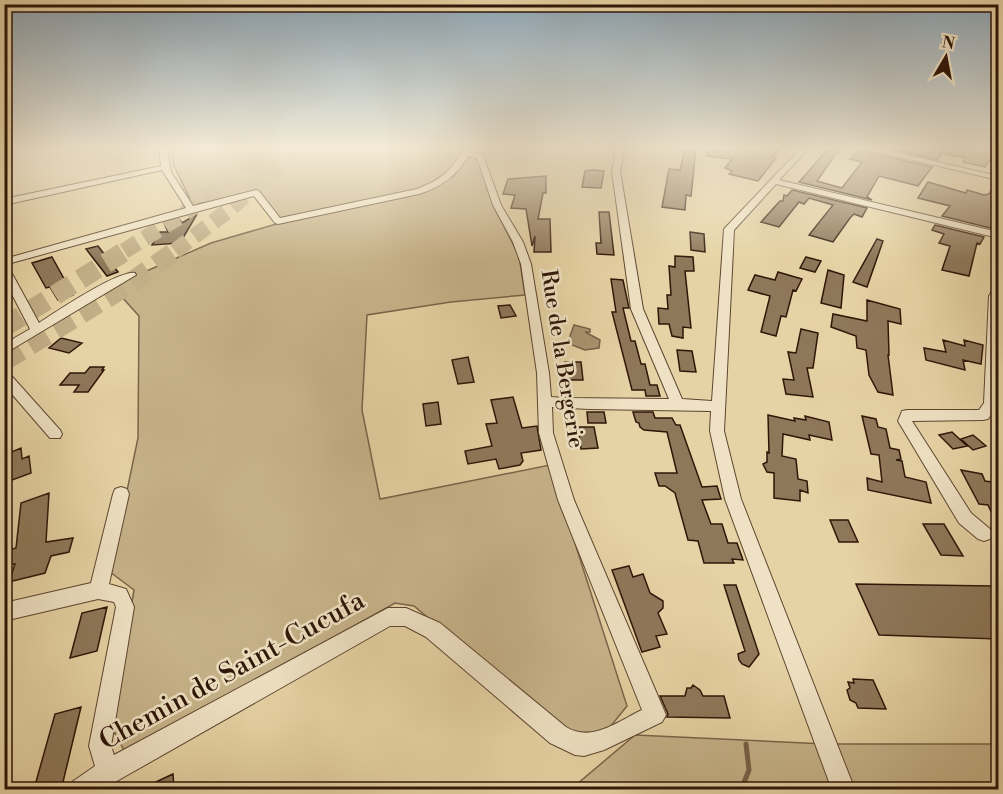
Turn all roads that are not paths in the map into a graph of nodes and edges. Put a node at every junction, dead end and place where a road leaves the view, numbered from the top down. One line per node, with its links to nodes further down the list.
1 (77, 186): 8 (street)
2 (177, 186): 9 (street)
3 (430, 186): 9 (street)
4 (492, 186): 18 (street, Rue de la Bergerie)
5 (618, 186): 19 (street)
6 (768, 186): 20 (street)
7 (794, 186): 10 (street)
8 (4, 202)
9 (190, 208): 11 (street)
10 (999, 235)
11 (4, 262)
12 (4, 268): 15 (street)
13 (131, 275): 15 (street)
14 (999, 290): 23 (street)
15 (36, 329): 16 (street)
16 (4, 350)
17 (4, 376): 21 (street)
18 (546, 401): 19 (street); 26 (street, Rue de la Bergerie)
19 (677, 403): 20 (street)
20 (719, 406): 29 (street)
21 (55, 434)
22 (121, 494): 24 (street)
23 (984, 534)
24 (98, 590): 25 (street); 27 (street)
25 (4, 612)
26 (655, 715): 27 (street, Chemin de Saint-Cucufa)
27 (108, 771): 28 (street, Chemin de Saint-Cucufa)
28 (80, 789)
29 (844, 789)

